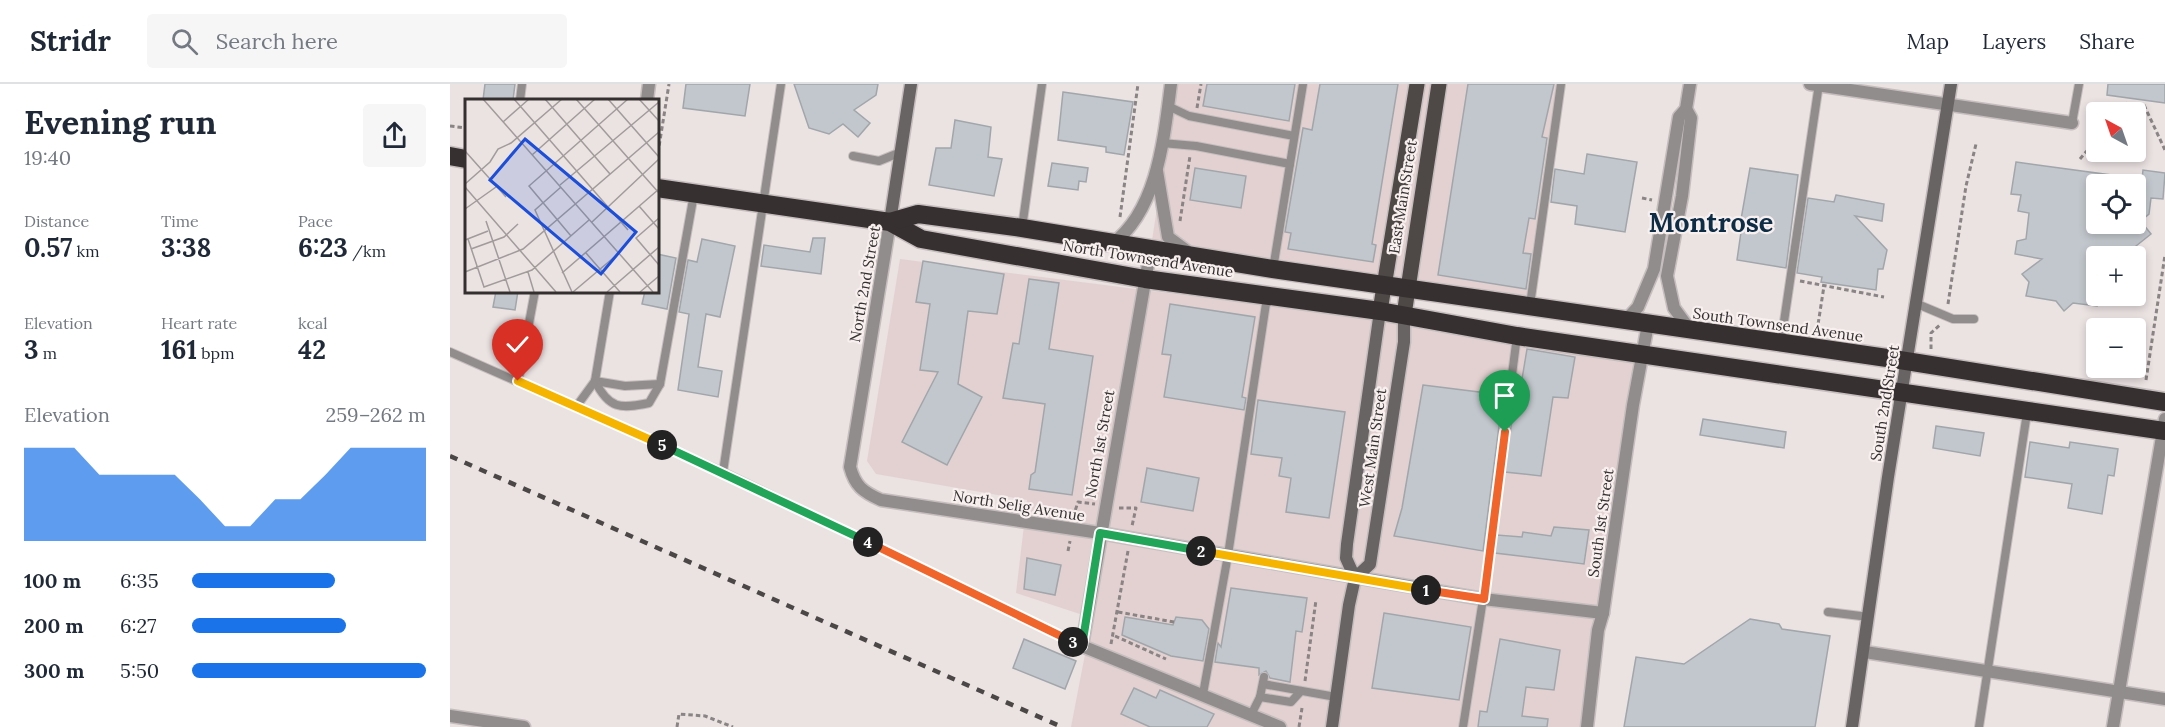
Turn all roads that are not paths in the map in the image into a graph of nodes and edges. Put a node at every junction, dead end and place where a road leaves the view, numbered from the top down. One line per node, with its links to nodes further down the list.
1 (522, 84): 15 (lane)
2 (649, 84): 16 (street)
3 (781, 84): 31 (lane)
4 (911, 84): 23 (street, North 2nd Street)
5 (1042, 84): 33 (lane)
6 (1171, 84): 18 (street)
7 (1303, 84): 21 (lane)
8 (1417, 84): 39 (main road, East Main Street)
9 (1438, 84): 40 (main road, East Main Street)
10 (1561, 84): 45 (lane)
11 (1690, 84): 19 (street)
12 (1816, 84): 17 (street); 53 (lane)
13 (1951, 84): 17 (street, South 2nd Street)
14 (2079, 84): 20 (lane)
15 (520, 99)
16 (647, 99)
17 (1948, 104): 20 (street); 44 (street, South 2nd Street)
18 (1168, 106): 21 (lane); 22 (street)
19 (1686, 109): 49 (street); 51 (street)
20 (2072, 123)
21 (1294, 136): 27 (lane)
22 (1162, 143): 27 (lane); 28 (street)
23 (901, 152): 25 (lane); 32 (street, North 2nd Street)
24 (450, 156): 26 (highway)
25 (854, 156)
26 (465, 159)
27 (1290, 164): 37 (lane)
28 (1157, 167): 34 (street); 36 (street)
29 (658, 188): 30 (highway, North Townsend Avenue)
30 (694, 194): 31 (highway, North Townsend Avenue); 59 (lane)
31 (763, 204): 32 (highway, North Townsend Avenue); 65 (lane)
32 (890, 222): 33 (highway, North Townsend Avenue); 38 (highway, North Townsend Avenue); 66 (street, North 2nd Street)
33 (1022, 228): 34 (highway, North Townsend Avenue)
34 (1112, 244): 35 (highway, North Townsend Avenue)
35 (1151, 247): 36 (highway, North Townsend Avenue); 38 (street, North 1st Street)
36 (1194, 255): 37 (highway, North Townsend Avenue)
37 (1272, 269): 39 (highway, North Townsend Avenue)
38 (1145, 279): 43 (highway, North Townsend Avenue); 67 (street, North 1st Street)
39 (1385, 283): 40 (highway, South Townsend Avenue); 46 (main road, East Main Street)
40 (1407, 287): 45 (highway, South Townsend Avenue); 47 (main road, East Main Street)
41 (535, 292): 57 (lane)
42 (610, 292): 58 (lane)
43 (1267, 296): 46 (highway, North Townsend Avenue); 68 (lane)
44 (1916, 303): 48 (lane); 56 (street, South 2nd Street)
45 (1530, 306): 49 (highway, South Townsend Avenue)
46 (1380, 311): 47 (highway, North Townsend Avenue); 69 (street, West Main Street)
47 (1404, 315): 52 (highway); 69 (street, West Main Street)
48 (1974, 319)
49 (1625, 321): 50 (highway, South Townsend Avenue)
50 (1648, 324): 51 (highway, South Townsend Avenue); 55 (street, South 1st Street)
51 (1691, 331): 53 (highway, South Townsend Avenue)
52 (1517, 336): 55 (highway); 70 (lane)
53 (1781, 344): 56 (highway, South Townsend Avenue)
54 (450, 352): 57 (lane)
55 (1642, 353): 60 (highway); 72 (street, South 1st Street)
56 (1907, 362): 60 (street, South 2nd Street); 61 (highway, South Townsend Avenue)
57 (518, 381): 62 (lane)
58 (595, 381): 59 (lane); 59 (lane); 62 (lane)
59 (660, 384)
60 (1902, 392): 63 (highway); 73 (street, South 2nd Street)
61 (2165, 402)
62 (576, 407): 65 (lane)
63 (2027, 412): 64 (highway); 76 (lane)
64 (2164, 427): 78 (street)
65 (723, 472): 74 (lane)
66 (859, 487): 67 (street, North Selig Avenue)
67 (1100, 533): 68 (street, North Selig Avenue); 74 (street, North 1st Street)
68 (1228, 555): 69 (street, North Selig Avenue); 79 (lane)
69 (1355, 578): 70 (street, North Selig Avenue); 81 (street, West Main Street)
70 (1484, 599): 72 (street, North Selig Avenue); 88 (lane)
71 (1828, 612): 73 (lane)
72 (1603, 613): 89 (street, South 1st Street)
73 (1869, 617): 75 (street, South 2nd Street)
74 (1082, 646): 79 (street)
75 (1865, 651): 76 (street); 90 (street, South 2nd Street)
76 (1988, 671): 78 (street); 91 (lane)
77 (1302, 691): 80 (lane); 80 (lane); 81 (lane)
78 (2119, 691): 82 (street); 92 (street)
79 (1203, 694): 83 (street)
80 (1260, 697): 83 (lane)
81 (1336, 697): 87 (street, West Main Street)
82 (2165, 699)
83 (1251, 715): 86 (street)
84 (450, 716): 85 (street)
85 (524, 727)
86 (1280, 727)
87 (1332, 727)
88 (1463, 727)
89 (1587, 727)
90 (1852, 727)
91 (1979, 727)
92 (2113, 727)

